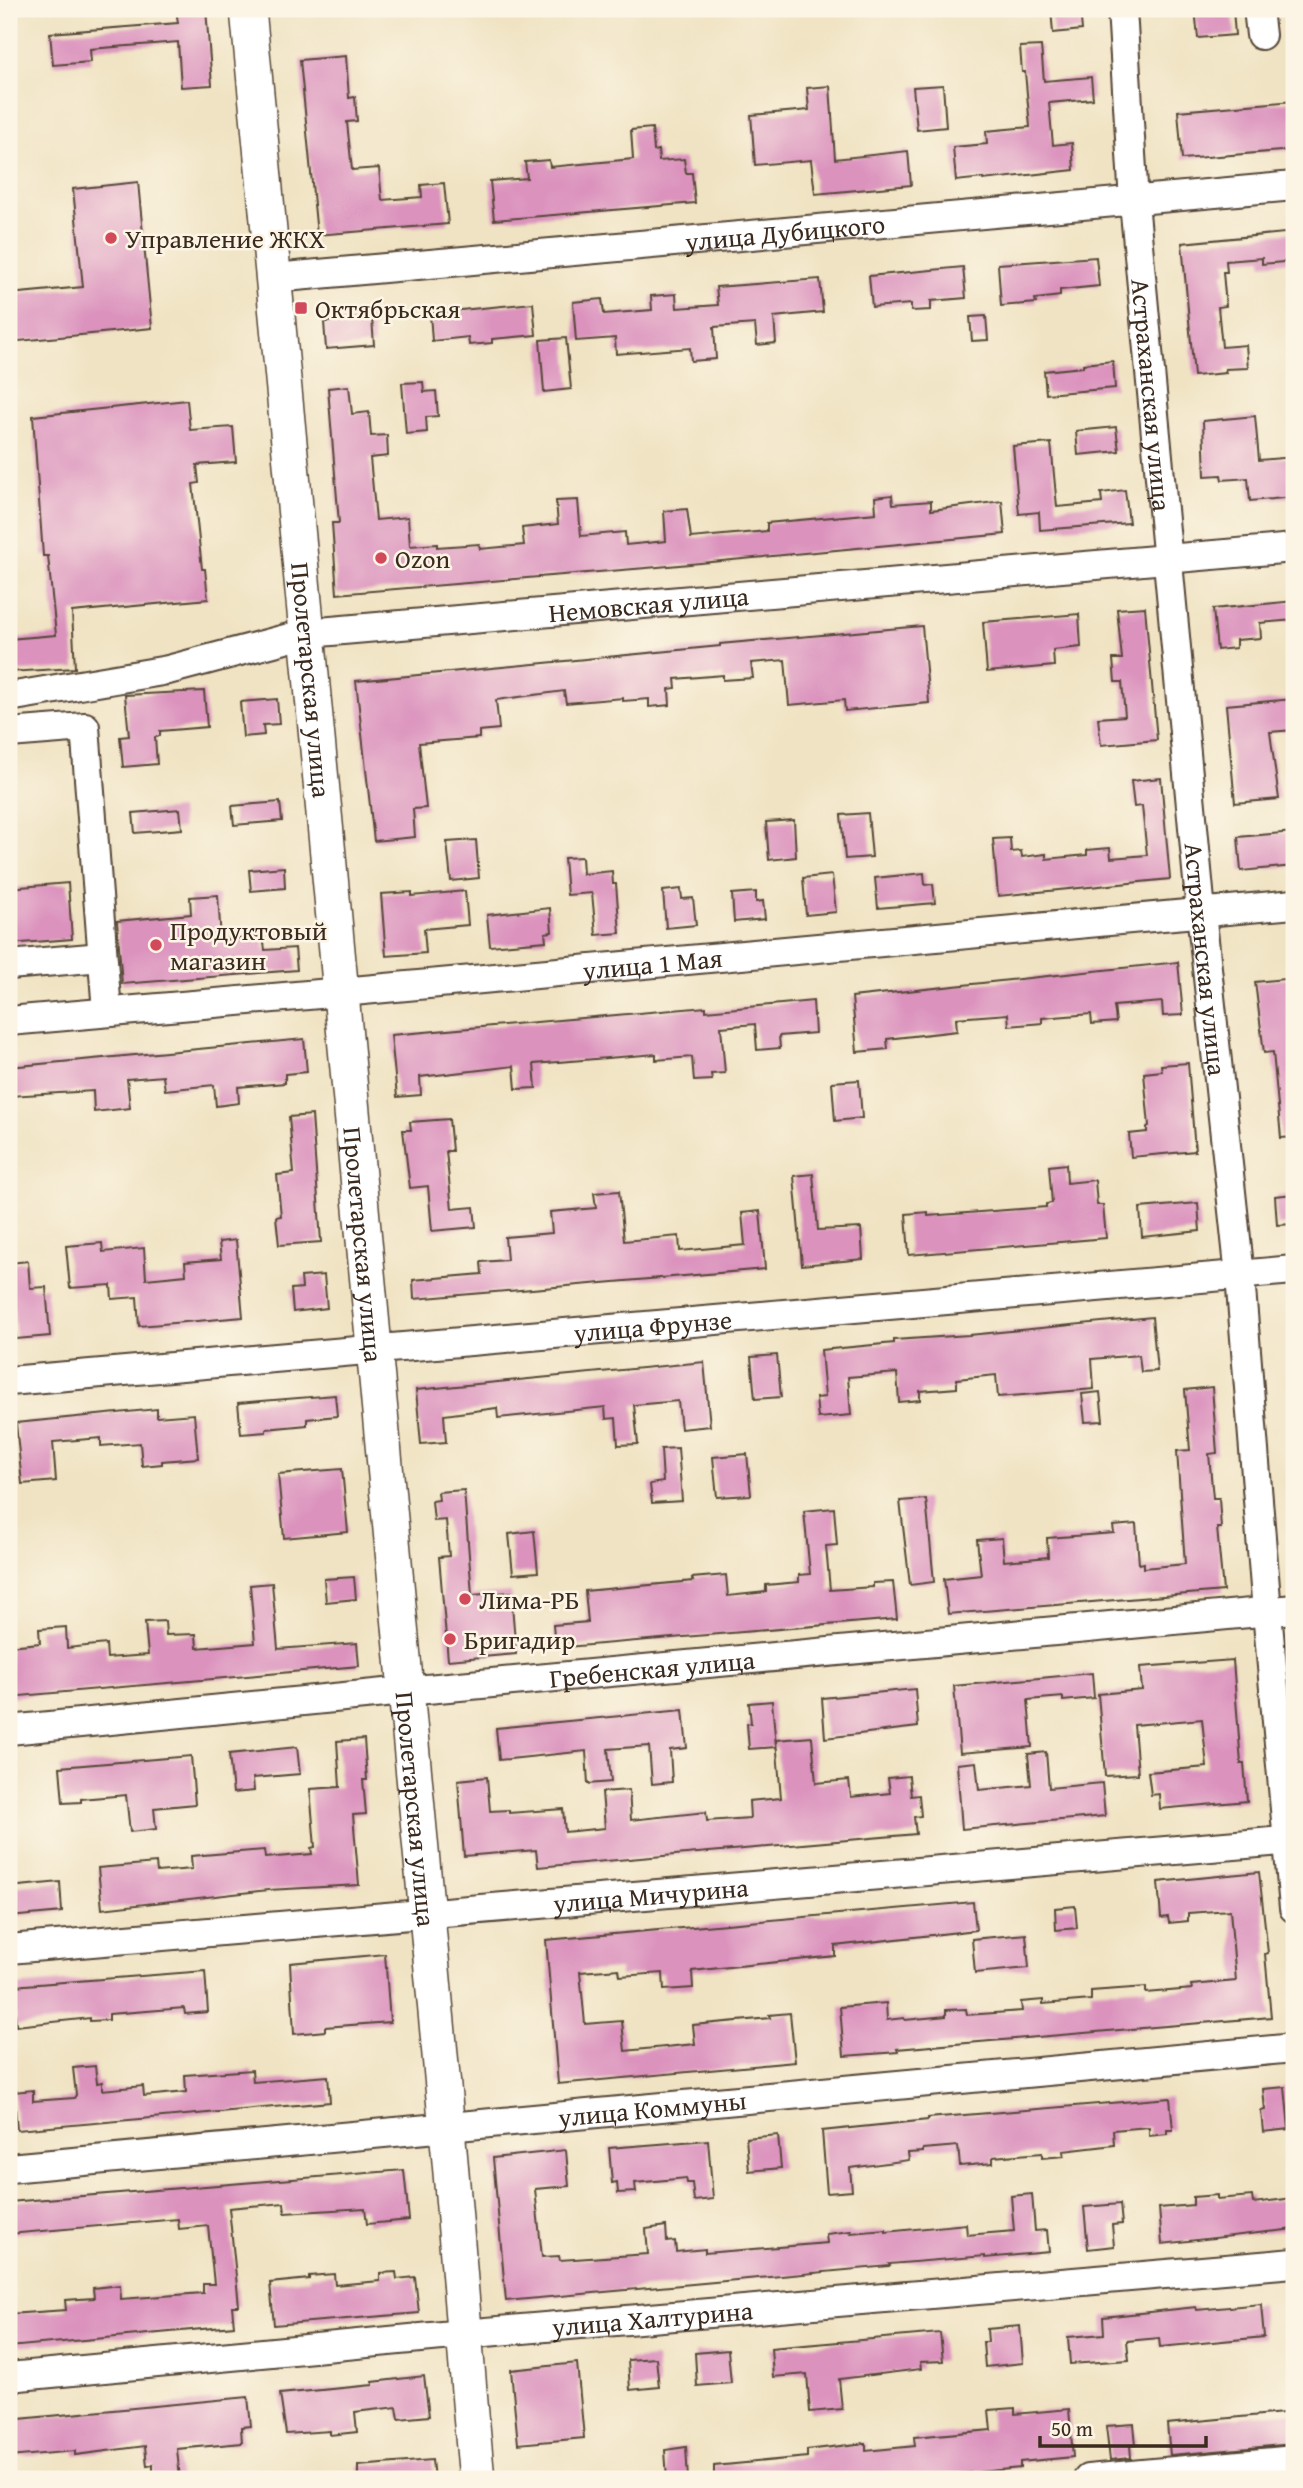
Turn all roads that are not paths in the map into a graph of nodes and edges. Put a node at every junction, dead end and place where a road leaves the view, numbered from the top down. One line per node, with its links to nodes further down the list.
1 (248, 9): 5 (main road, Пролетарская улица)
2 (1122, 9): 4 (street, Астраханская улица)
3 (1294, 186): 4 (street, улица Дубицкого)
4 (1134, 202): 5 (street, улица Дубицкого); 7 (street, Астраханская улица)
5 (275, 278): 8 (main road, Пролетарская улица)
6 (1294, 548): 7 (street, Немовская улица)
7 (1168, 560): 8 (street, Немовская улица); 12 (street, Астраханская улица)
8 (308, 633): 9 (street, Немовская улица); 15 (main road, Пролетарская улица)
9 (9, 697)
10 (9, 733): 13 (street)
11 (1294, 904): 12 (street, улица 1 Мая)
12 (1201, 912): 15 (street, улица 1 Мая); 19 (street, Астраханская улица)
13 (102, 957): 14 (street); 16 (street)
14 (9, 965)
15 (342, 992): 16 (street, улица 1 Мая); 20 (main road, Пролетарская улица)
16 (107, 1012): 17 (street, улица 1 Мая)
17 (9, 1021)
18 (1294, 1270): 19 (street, улица Фрунзе)
19 (1240, 1276): 20 (street, улица Фрунзе); 22 (street, Астраханская улица)
20 (374, 1349): 21 (street, улица Фрунзе); 23 (main road, Пролетарская улица)
21 (9, 1381)
22 (1281, 1611): 23 (street, Гребенская улица); 25 (street, Астраханская улица)
23 (405, 1691): 24 (street, Гребенская улица); 27 (main road, Пролетарская улица)
24 (9, 1730)
25 (1291, 1840): 26 (street, Астраханская улица); 27 (street, улица Мичурина)
26 (1294, 1908)
27 (425, 1914): 28 (street, улица Мичурина); 30 (main road, Пролетарская улица)
28 (9, 1949)
29 (1294, 2048): 30 (street, улица Коммуны)
30 (447, 2126): 31 (street, улица Коммуны); 33 (main road, Пролетарская улица)
31 (9, 2168)
32 (1294, 2263): 33 (street, улица Халтурина)
33 (463, 2334): 34 (street, улица Халтурина); 36 (main road, Пролетарская улица)
34 (9, 2377)
35 (1294, 2460): 37 (street)
36 (477, 2479)
37 (1087, 2479)

